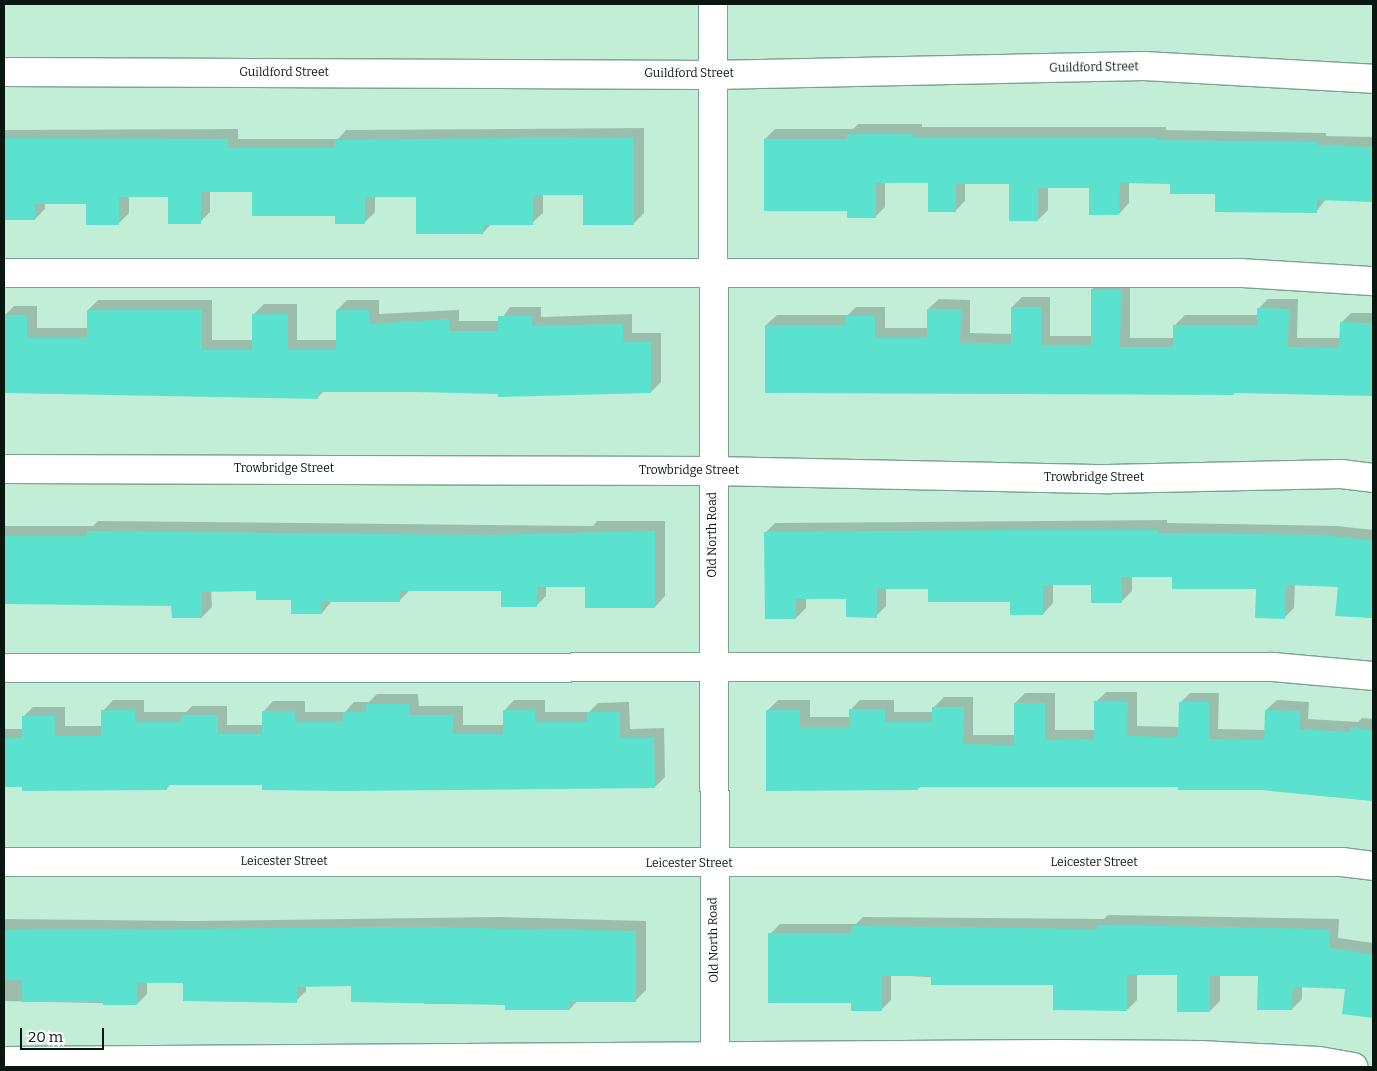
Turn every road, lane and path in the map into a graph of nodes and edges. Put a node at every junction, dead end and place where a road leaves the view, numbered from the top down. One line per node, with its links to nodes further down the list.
1 (713, 4): 3 (street, Old North Road)
2 (4, 72): 3 (street, Guildford Street)
3 (712, 75): 4 (street, Guildford Street); 6 (street, Old North Road)
4 (1373, 79)
5 (4, 273): 6 (street)
6 (712, 273): 7 (street); 9 (street, Old North Road)
7 (1373, 281)
8 (4, 469): 9 (street, Trowbridge Street)
9 (712, 471): 10 (street, Trowbridge Street); 11 (street, Old North Road)
10 (1373, 478)
11 (713, 667): 12 (street); 13 (street); 15 (street, Old North Road)
12 (4, 668)
13 (1373, 676)
14 (4, 862): 15 (street, Leicester Street)
15 (713, 864): 16 (street, Leicester Street); 18 (street, Old North Road)
16 (1373, 866)
17 (4, 1061): 18 (street)
18 (715, 1063): 19 (street)
19 (1353, 1067)

